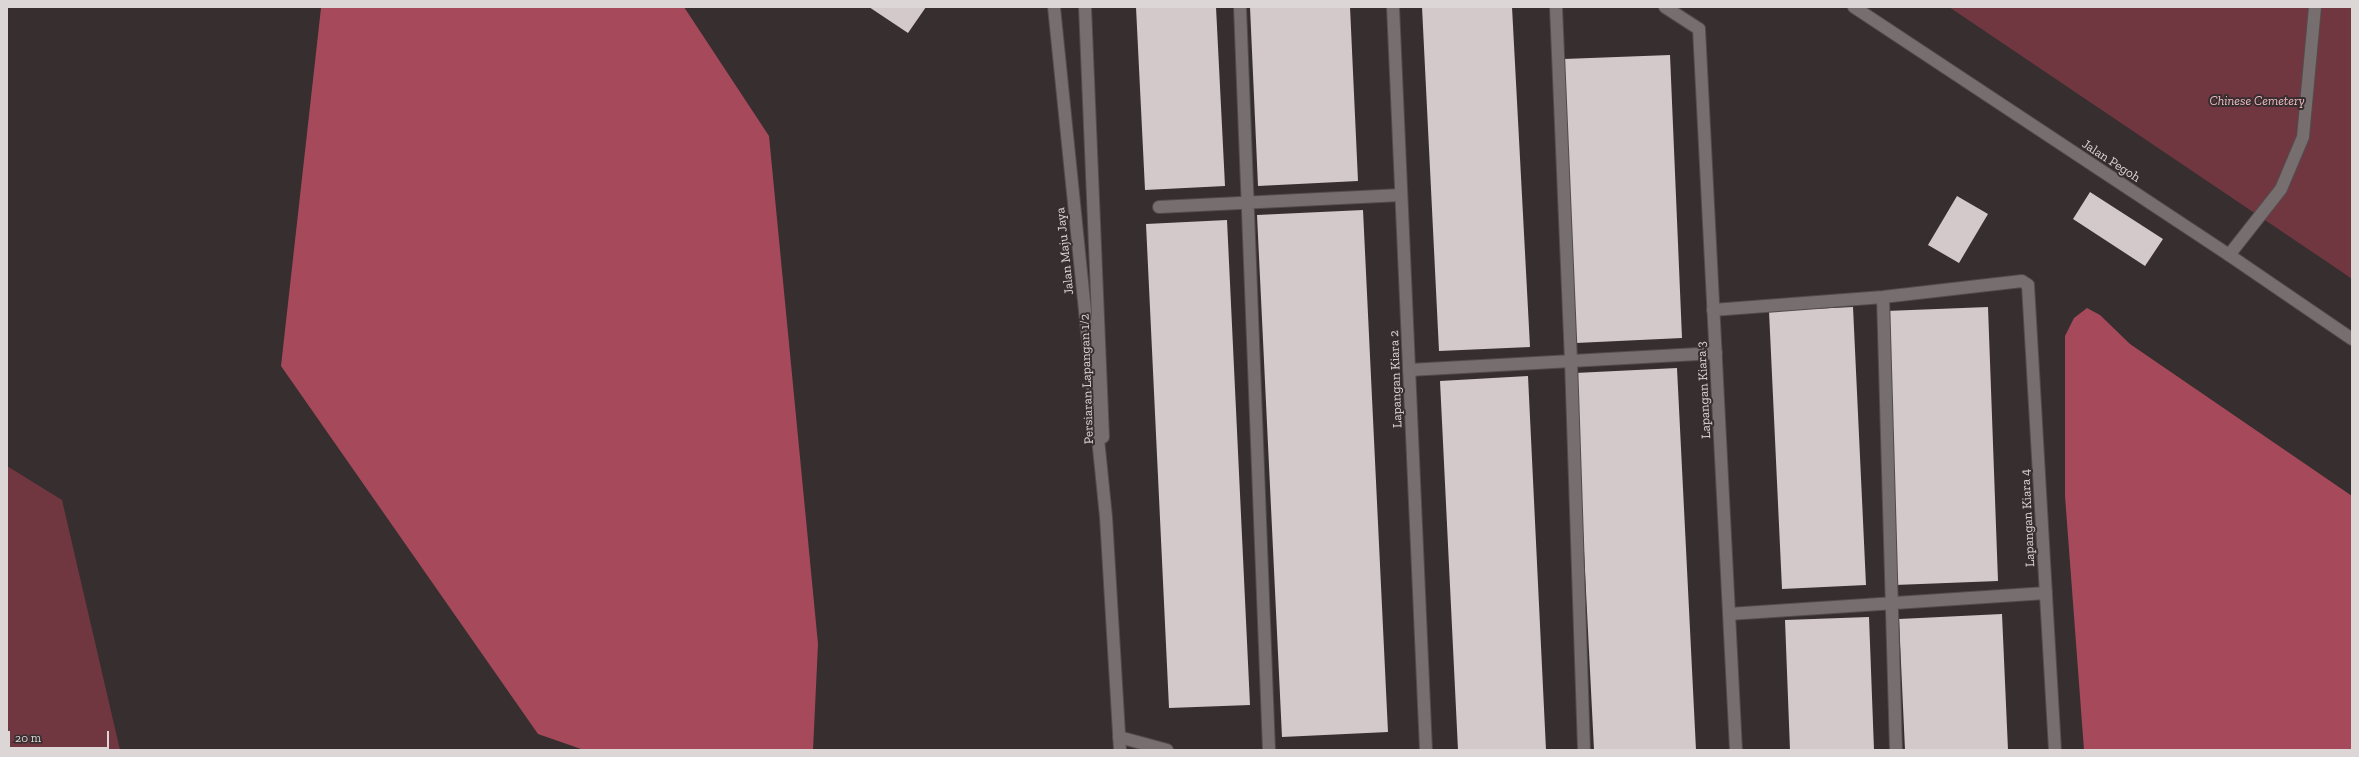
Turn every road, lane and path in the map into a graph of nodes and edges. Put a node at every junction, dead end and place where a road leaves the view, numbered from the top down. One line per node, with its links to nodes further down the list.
1 (1054, 7): 19 (street, Jalan Maju Jaya)
2 (1085, 7): 19 (street, Persiaran Lapangan 1/2)
3 (1240, 7): 10 (street)
4 (1393, 7): 9 (street, Lapangan Kiara 2)
5 (1556, 7): 17 (street)
6 (1665, 7): 14 (street, Lapangan Kiara 3)
7 (1854, 7): 12 (street, Jalan Pegoh)
8 (2315, 7): 12 (street)
9 (1401, 195): 10 (street); 18 (street, Lapangan Kiara 2)
10 (1248, 204): 11 (street); 26 (street)
11 (1159, 207)
12 (2229, 254): 15 (street, Jalan Pegoh)
13 (1883, 297): 14 (street); 20 (street, Lapangan Kiara 4); 21 (street)
14 (1714, 310): 16 (street, Lapangan Kiara 3)
15 (2352, 339)
16 (1716, 353): 17 (street); 22 (street, Lapangan Kiara 3)
17 (1571, 361): 18 (street); 28 (street)
18 (1409, 370): 27 (street, Lapangan Kiara 2)
19 (1106, 517): 23 (street, Persiaran Lapangan 1/2)
20 (2046, 593): 21 (street); 31 (street, Lapangan Kiara 4)
21 (1892, 603): 22 (street); 30 (street)
22 (1729, 614): 29 (street, Lapangan Kiara 3)
23 (1119, 737): 24 (street, Persiaran Lapangan 1/2); 25 (street)
24 (1120, 750)
25 (1167, 750)
26 (1269, 750)
27 (1426, 750)
28 (1584, 750)
29 (1736, 750)
30 (1896, 750)
31 (2054, 750)

